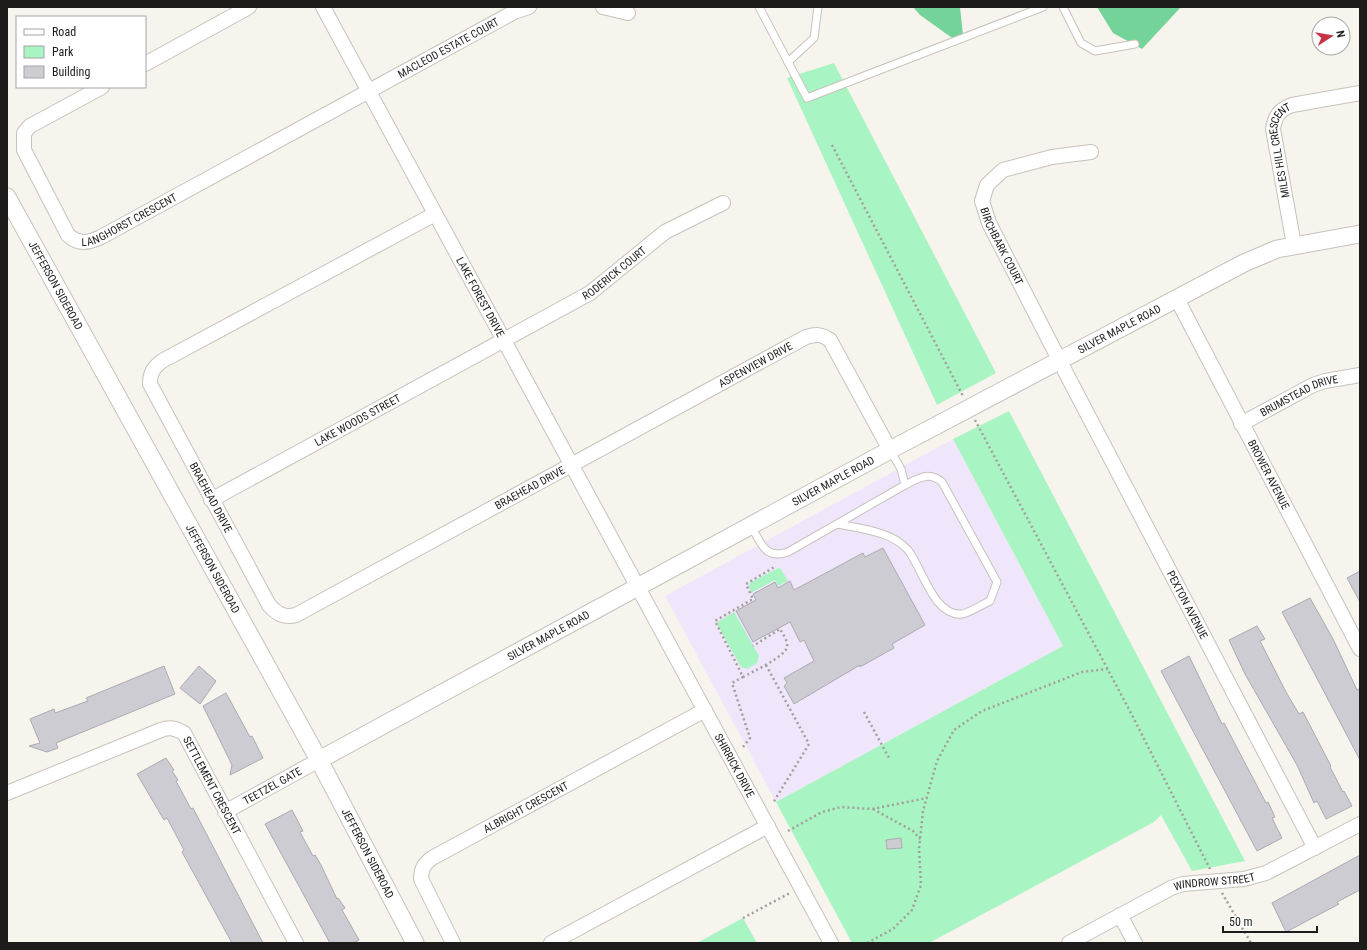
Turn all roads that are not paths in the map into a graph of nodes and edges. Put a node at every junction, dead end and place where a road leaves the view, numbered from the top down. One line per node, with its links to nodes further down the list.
1 (249, 7): 12 (street)
2 (323, 7): 14 (street, LAKE FOREST DRIVE)
3 (529, 7): 14 (street, MACLEOD ESTATE COURT)
4 (603, 7): 9 (street)
5 (759, 7): 11 (lane)
6 (818, 7): 11 (lane)
7 (1043, 7): 11 (lane)
8 (1063, 7): 10 (lane)
9 (629, 10)
10 (1135, 44)
11 (788, 62)
12 (146, 63)
13 (100, 88): 14 (street, LANGHORST CRESCENT)
14 (369, 91): 19 (street, LAKE FOREST DRIVE)
15 (1360, 93): 21 (street, MILES HILL CRESCENT)
16 (1091, 152): 24 (street, BIRCHBARK COURT)
17 (7, 197): 36 (street, JEFFERSON SIDEROAD)
18 (723, 203): 23 (street, RODERICK COURT)
19 (435, 214): 23 (street, LAKE FOREST DRIVE); 30 (street, BRAEHEAD DRIVE)
20 (1360, 234): 21 (street, SILVER MAPLE ROAD)
21 (1294, 245): 22 (street, SILVER MAPLE ROAD)
22 (1177, 299): 24 (street, SILVER MAPLE ROAD); 26 (street, BROWER AVENUE)
23 (503, 341): 28 (street, LAKE FOREST DRIVE); 30 (street, LAKE WOODS STREET)
24 (1059, 361): 27 (street, SILVER MAPLE ROAD); 41 (street, PEXTON AVENUE)
25 (1360, 375): 26 (street, BRUMSTEAD DRIVE)
26 (1241, 424): 34 (street, BROWER AVENUE)
27 (890, 450): 28 (street, ASPENVIEW DRIVE); 29 (lane); 32 (street, SILVER MAPLE ROAD)
28 (571, 466): 30 (street, BRAEHEAD DRIVE); 33 (street, LAKE FOREST DRIVE)
29 (905, 485): 31 (lane); 31 (lane)
30 (211, 500)
31 (838, 524): 32 (lane)
32 (751, 526): 33 (street, SILVER MAPLE ROAD)
33 (638, 587): 35 (street, SHIRRICK DRIVE); 36 (street, SILVER MAPLE ROAD)
34 (1360, 649)
35 (705, 710): 40 (street, SHIRRICK DRIVE); 45 (street, ALBRIGHT CRESCENT)
36 (319, 760): 38 (street, TEETZEL GATE); 44 (street, JEFFERSON SIDEROAD)
37 (7, 793): 38 (street, SETTLEMENT CRESCENT)
38 (225, 812): 43 (street, SETTLEMENT CRESCENT)
39 (1360, 824): 41 (street, WINDROW STREET)
40 (768, 826): 46 (street); 47 (street, SHIRRICK DRIVE)
41 (1315, 848): 42 (street, WINDROW STREET)
42 (1120, 915): 48 (street, WINDROW STREET); 49 (street)
43 (296, 943)
44 (415, 943)
45 (453, 943)
46 (551, 943)
47 (831, 943)
48 (1070, 943)
49 (1135, 943)

